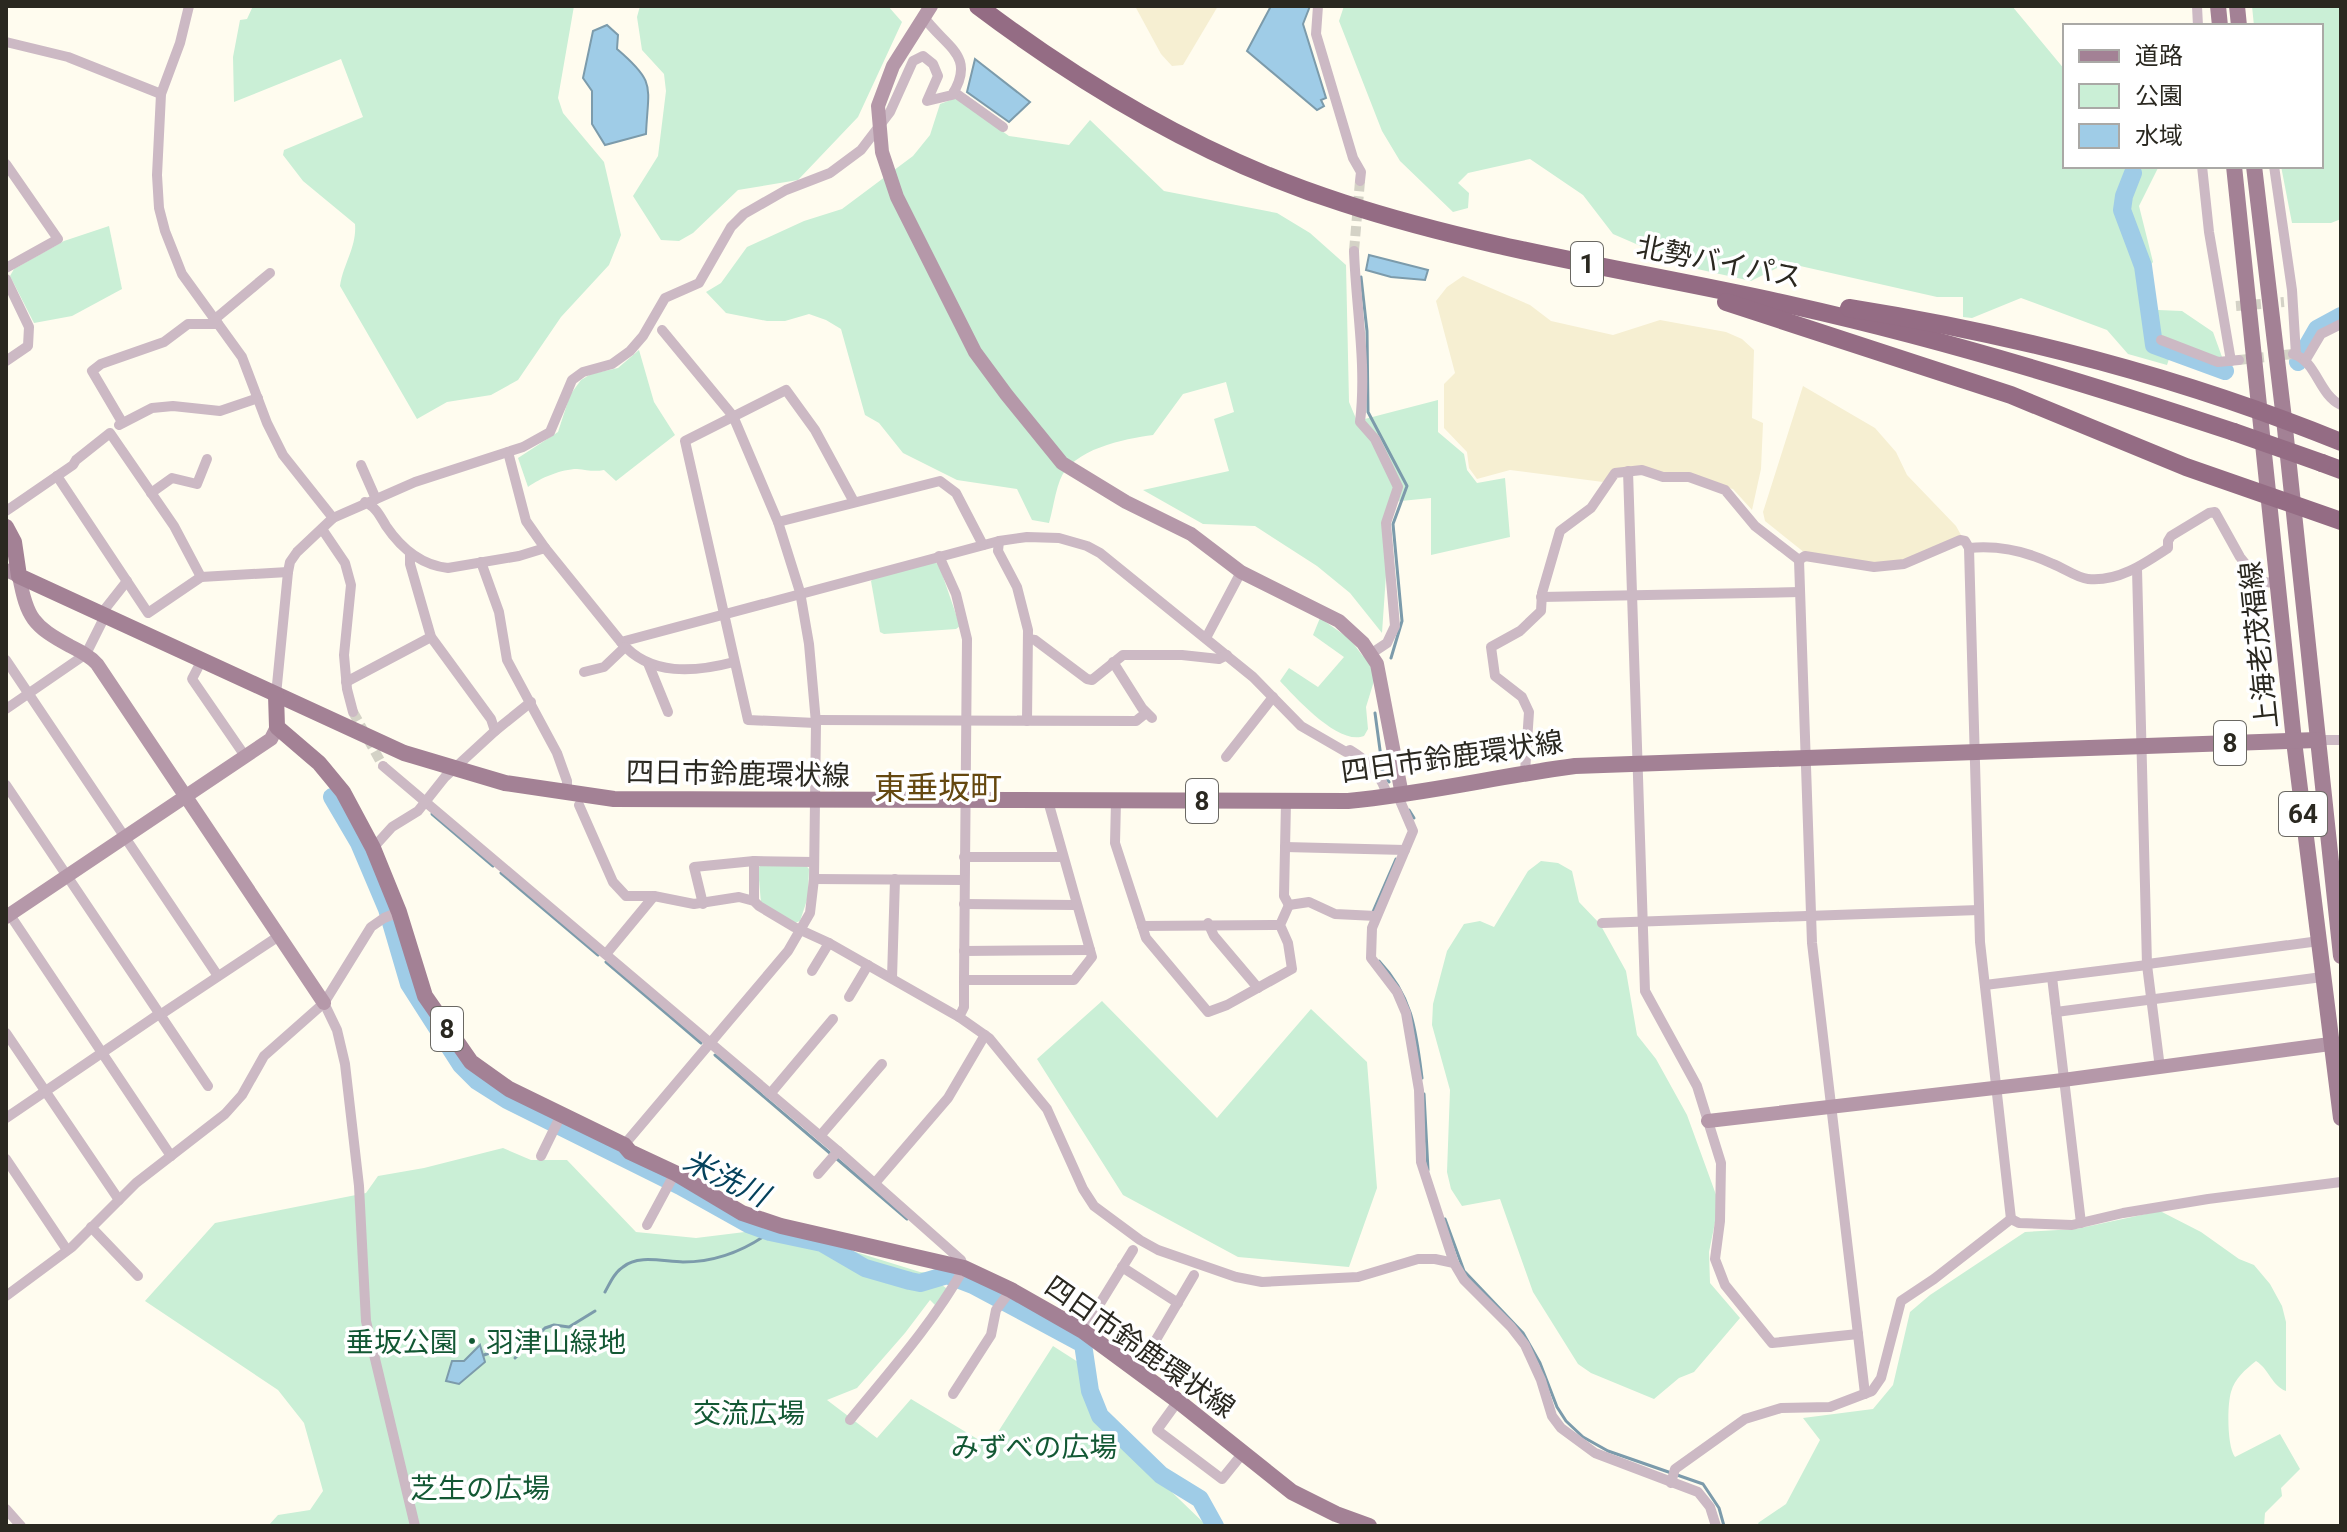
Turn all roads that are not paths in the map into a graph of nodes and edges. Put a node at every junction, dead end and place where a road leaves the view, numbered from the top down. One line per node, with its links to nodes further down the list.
1 (189, 6): 7 (street)
2 (978, 6): 19 (highway, 北勢バイパス / 1)
3 (1318, 6): 15 (street)
4 (927, 11): 6 (street); 8 (street)
5 (6, 42): 7 (street)
6 (954, 92): 8 (street); 9 (street)
7 (161, 94): 23 (street)
8 (880, 126): 37 (street); 64 (street)
9 (1003, 127)
10 (6, 164): 17 (street)
11 (2202, 168): 22 (street)
12 (2234, 168): 31 (main road, 上海老茂福線 / 64)
13 (2254, 168): 33 (main road, 上海老茂福線 / 64)
14 (2274, 168): 27 (street)
15 (1360, 181)
16 (1354, 251): 79 (street)
17 (6, 268)
18 (270, 273): 23 (street)
19 (1644, 276): 31 (highway, 1); 40 (highway, 北勢バイパス / 1, bridge); 44 (highway, 1)
20 (6, 279): 28 (street)
21 (2236, 306): 22 (street)
22 (2222, 307): 26 (street)
23 (217, 322): 29 (street); 34 (street)
24 (2341, 324): 27 (street)
25 (662, 330): 32 (street)
26 (2161, 340)
27 (2299, 357): 30 (street)
28 (6, 361)
29 (258, 398): 34 (street); 49 (street)
30 (2341, 405)
31 (2259, 409): 33 (highway, 1); 44 (main road, 上海老茂福線 / 64)
32 (733, 416): 46 (street); 51 (street); 73 (street)
33 (2284, 419): 36 (highway, 1); 47 (main road, 上海老茂福線 / 64)
34 (122, 422): 35 (street)
35 (110, 433): 42 (street); 43 (street)
36 (2341, 442)
37 (508, 452): 45 (street); 56 (street)
38 (207, 459): 43 (street)
39 (361, 465): 45 (street)
40 (2341, 470)
41 (1628, 471): 60 (street); 71 (street); 72 (street)
42 (57, 476): 48 (street); 67 (street)
43 (151, 493): 66 (street)
44 (2269, 496): 47 (highway, 1); 68 (main road, 上海老茂福線 / 64)
45 (371, 501): 49 (street); 58 (street)
46 (854, 502): 51 (street); 55 (street)
47 (2292, 505): 50 (highway, 1); 101 (main road, 上海老茂福線 / 64)
48 (6, 511)
49 (333, 518): 53 (street)
50 (2341, 521)
51 (778, 522): 69 (street)
52 (6, 527): 65 (main road)
53 (322, 529): 63 (street); 88 (street)
54 (999, 541): 55 (street); 76 (street); 77 (street)
55 (983, 545): 59 (street)
56 (545, 548): 61 (street); 78 (street)
57 (1969, 548): 60 (street); 62 (street); 105 (street)
58 (410, 554): 61 (street); 75 (street)
59 (939, 556): 69 (street); 96 (street)
60 (1799, 560): 70 (street)
61 (481, 562): 92 (street)
62 (2137, 569): 68 (street); 104 (street)
63 (288, 572): 66 (street); 90 (street)
64 (1241, 572): 76 (street); 79 (street)
65 (12, 573): 74 (main road, 四日市鈴鹿環状線 / 8); 80 (street)
66 (201, 577): 67 (street)
67 (127, 581): 74 (street)
68 (2280, 583): 103 (main road, 上海老茂福線 / 64)
69 (800, 592): 73 (street); 97 (street)
70 (1800, 592): 71 (street); 108 (street)
71 (1632, 595): 72 (street); 109 (street)
72 (1541, 597): 112 (street)
73 (723, 613): 78 (street); 84 (street)
74 (103, 615): 80 (street); 83 (main road, 四日市鈴鹿環状線 / 8)
75 (431, 637): 88 (street); 100 (street)
76 (1206, 638): 81 (street)
77 (1028, 639): 85 (street); 98 (street)
78 (623, 645): 86 (street); 87 (street)
79 (1372, 653): 115 (street)
80 (86, 654): 89 (street); 114 (street)
81 (1227, 655): 85 (street); 91 (street)
82 (6, 660): 89 (street)
83 (202, 660): 90 (main road, 四日市鈴鹿環状線 / 8); 106 (street)
84 (734, 662): 86 (street); 97 (street)
85 (1113, 662): 98 (street)
86 (648, 663): 95 (street)
87 (584, 672)
88 (346, 682): 94 (street)
89 (29, 694): 93 (street); 123 (street)
90 (276, 695): 99 (main road); 111 (main road, 四日市鈴鹿環状線 / 8)
91 (1273, 697): 107 (street); 115 (street)
92 (531, 702): 100 (street); 116 (street)
93 (6, 709)
94 (353, 712)
95 (668, 712)
96 (965, 719): 97 (street); 98 (street); 118 (street)
97 (816, 721): 117 (street)
98 (1027, 721)
99 (277, 727): 106 (street); 125 (main road, 四日市鈴鹿環状線 / 8)
100 (495, 731): 111 (street)
101 (2318, 740): 102 (street); 103 (main road, 四日市鈴鹿環状線 / 8); 141 (main road, 上海老茂福線 / 64)
102 (2341, 740)
103 (2294, 741): 104 (main road, 四日市鈴鹿環状線 / 8); 154 (main road, 上海老茂福線 / 64)
104 (2142, 747): 105 (main road, 四日市鈴鹿環状線 / 8); 160 (street)
105 (1975, 753): 108 (main road, 四日市鈴鹿環状線 / 8); 142 (street)
106 (245, 756): 114 (street)
107 (1226, 757)
108 (1806, 758): 109 (main road, 四日市鈴鹿環状線 / 8); 146 (street)
109 (1637, 763): 112 (main road, 四日市鈴鹿環状線 / 8); 147 (street)
110 (383, 766): 121 (street)
111 (455, 769): 116 (main road, 四日市鈴鹿環状線 / 8); 121 (street)
112 (1525, 772): 115 (main road, 四日市鈴鹿環状線 / 8)
113 (6, 785): 131 (street)
114 (185, 796): 123 (street); 153 (street)
115 (1396, 796): 122 (main road, 四日市鈴鹿環状線 / 8); 126 (street)
116 (573, 800): 117 (main road, 四日市鈴鹿環状線 / 8); 135 (street)
117 (817, 801): 118 (main road, 四日市鈴鹿環状線 / 8); 130 (street)
118 (965, 801): 119 (main road, 四日市鈴鹿環状線 / 8); 127 (street)
119 (1048, 801): 120 (main road, 四日市鈴鹿環状線 / 8); 128 (street)
120 (1116, 801): 122 (main road, 四日市鈴鹿環状線 / 8); 151 (street)
121 (426, 802): 125 (street); 158 (street)
122 (1286, 802): 124 (street)
123 (124, 837): 131 (street); 163 (street)
124 (1285, 847): 126 (street); 140 (street)
125 (373, 848): 143 (main road, 四日市鈴鹿環状線 / 8)
126 (1405, 850): 144 (street)
127 (964, 857): 128 (street); 134 (street)
128 (1063, 857): 139 (street)
129 (754, 861): 130 (street); 136 (street); 137 (street)
130 (814, 862): 132 (street)
131 (67, 876): 145 (street); 174 (street)
132 (814, 879): 133 (street); 152 (street)
133 (895, 879): 134 (street); 166 (street)
134 (964, 880): 138 (street)
135 (654, 896): 137 (street); 158 (street)
136 (754, 901): 137 (street); 152 (street)
137 (703, 904)
138 (964, 904): 139 (street); 157 (street)
139 (1076, 905): 156 (street)
140 (1289, 905): 144 (street); 150 (street)
141 (2338, 908): 159 (main road, 上海老茂福線 / 64)
142 (1979, 910): 146 (street); 168 (street)
143 (392, 915): 172 (street); 193 (main road, 四日市鈴鹿環状線 / 8)
144 (1373, 915): 211 (street)
145 (7, 916): 181 (street)
146 (1811, 917): 147 (street); 189 (street)
147 (1643, 922): 149 (street); 192 (street)
148 (1208, 923): 150 (street); 151 (street); 169 (street)
149 (1602, 923)
150 (1280, 925): 169 (street)
151 (1142, 926): 169 (street)
152 (802, 930): 155 (street); 179 (street)
153 (279, 936): 163 (street); 172 (street)
154 (2319, 941): 160 (street); 165 (main road, 上海老茂福線 / 64)
155 (829, 943): 161 (street); 162 (street)
156 (1090, 950): 157 (street); 167 (street)
157 (964, 951): 167 (street)
158 (606, 954): 179 (street)
159 (2341, 956)
160 (2148, 964): 164 (street); 171 (street)
161 (868, 965): 166 (street); 170 (street)
162 (812, 971)
163 (218, 976): 174 (street)
164 (2052, 977): 168 (street); 173 (street)
165 (2322, 977): 171 (street); 180 (main road, 上海老茂福線 / 64)
166 (892, 978): 175 (street)
167 (964, 980): 175 (street)
168 (1985, 985): 186 (street)
169 (1258, 988)
170 (849, 997)
171 (2151, 999): 173 (street); 183 (street)
172 (324, 1003): 197 (street); 230 (street)
173 (2056, 1012): 184 (street)
174 (160, 1014): 181 (street); 185 (street)
175 (959, 1017): 178 (street)
176 (833, 1019): 188 (street)
177 (6, 1033): 187 (street)
178 (985, 1035): 203 (street); 211 (street)
179 (710, 1043): 188 (street); 195 (street)
180 (2336, 1043): 183 (street); 191 (main road, 上海老茂福線 / 64)
181 (102, 1053): 187 (street); 197 (street)
182 (882, 1064): 194 (street)
183 (2160, 1068): 184 (street)
184 (2063, 1080): 186 (street); 206 (street)
185 (208, 1086)
186 (1997, 1088): 189 (street); 205 (street)
187 (45, 1092): 190 (street); 204 (street)
188 (770, 1094): 194 (street)
189 (1831, 1105): 192 (street); 220 (street)
190 (6, 1118)
191 (2341, 1118)
192 (1708, 1121): 220 (street)
193 (557, 1124): 195 (main road, 四日市鈴鹿環状線 / 8); 198 (street)
194 (820, 1136): 196 (street)
195 (624, 1145): 201 (main road, 四日市鈴鹿環状線 / 8)
196 (835, 1154): 200 (street); 203 (street)
197 (171, 1156): 204 (street)
198 (541, 1156)
199 (6, 1159): 209 (street)
200 (818, 1174)
201 (672, 1179): 207 (street); 213 (main road, 四日市鈴鹿環状線 / 8)
202 (2341, 1182): 206 (street)
203 (875, 1183): 213 (street)
204 (119, 1200): 208 (street)
205 (2011, 1219): 206 (street); 223 (street)
206 (2081, 1223)
207 (647, 1225)
208 (91, 1227): 209 (street); 215 (street)
209 (67, 1250): 216 (street)
210 (1133, 1250): 212 (street)
211 (1454, 1263): 227 (street)
212 (1122, 1267): 218 (street); 219 (street)
213 (963, 1271): 217 (main road, 四日市鈴鹿環状線 / 8); 225 (street)
214 (1194, 1275): 218 (street)
215 (138, 1276)
216 (8, 1290)
217 (1009, 1293): 219 (main road, 四日市鈴鹿環状線 / 8); 222 (street)
218 (1178, 1303): 221 (street)
219 (1083, 1331): 221 (main road, 四日市鈴鹿環状線 / 8)
220 (1858, 1334): 223 (street)
221 (1137, 1372): 224 (main road, 四日市鈴鹿環状線 / 8)
222 (953, 1394)
223 (1865, 1394): 227 (street)
224 (1178, 1401): 226 (main road, 四日市鈴鹿環状線 / 8); 226 (street)
225 (850, 1420)
226 (1243, 1453): 231 (main road, 四日市鈴鹿環状線 / 8)
227 (1671, 1482): 232 (street)
228 (6, 1509): 229 (street)
229 (21, 1526)
230 (415, 1526)
231 (1369, 1526)
232 (1716, 1526)

